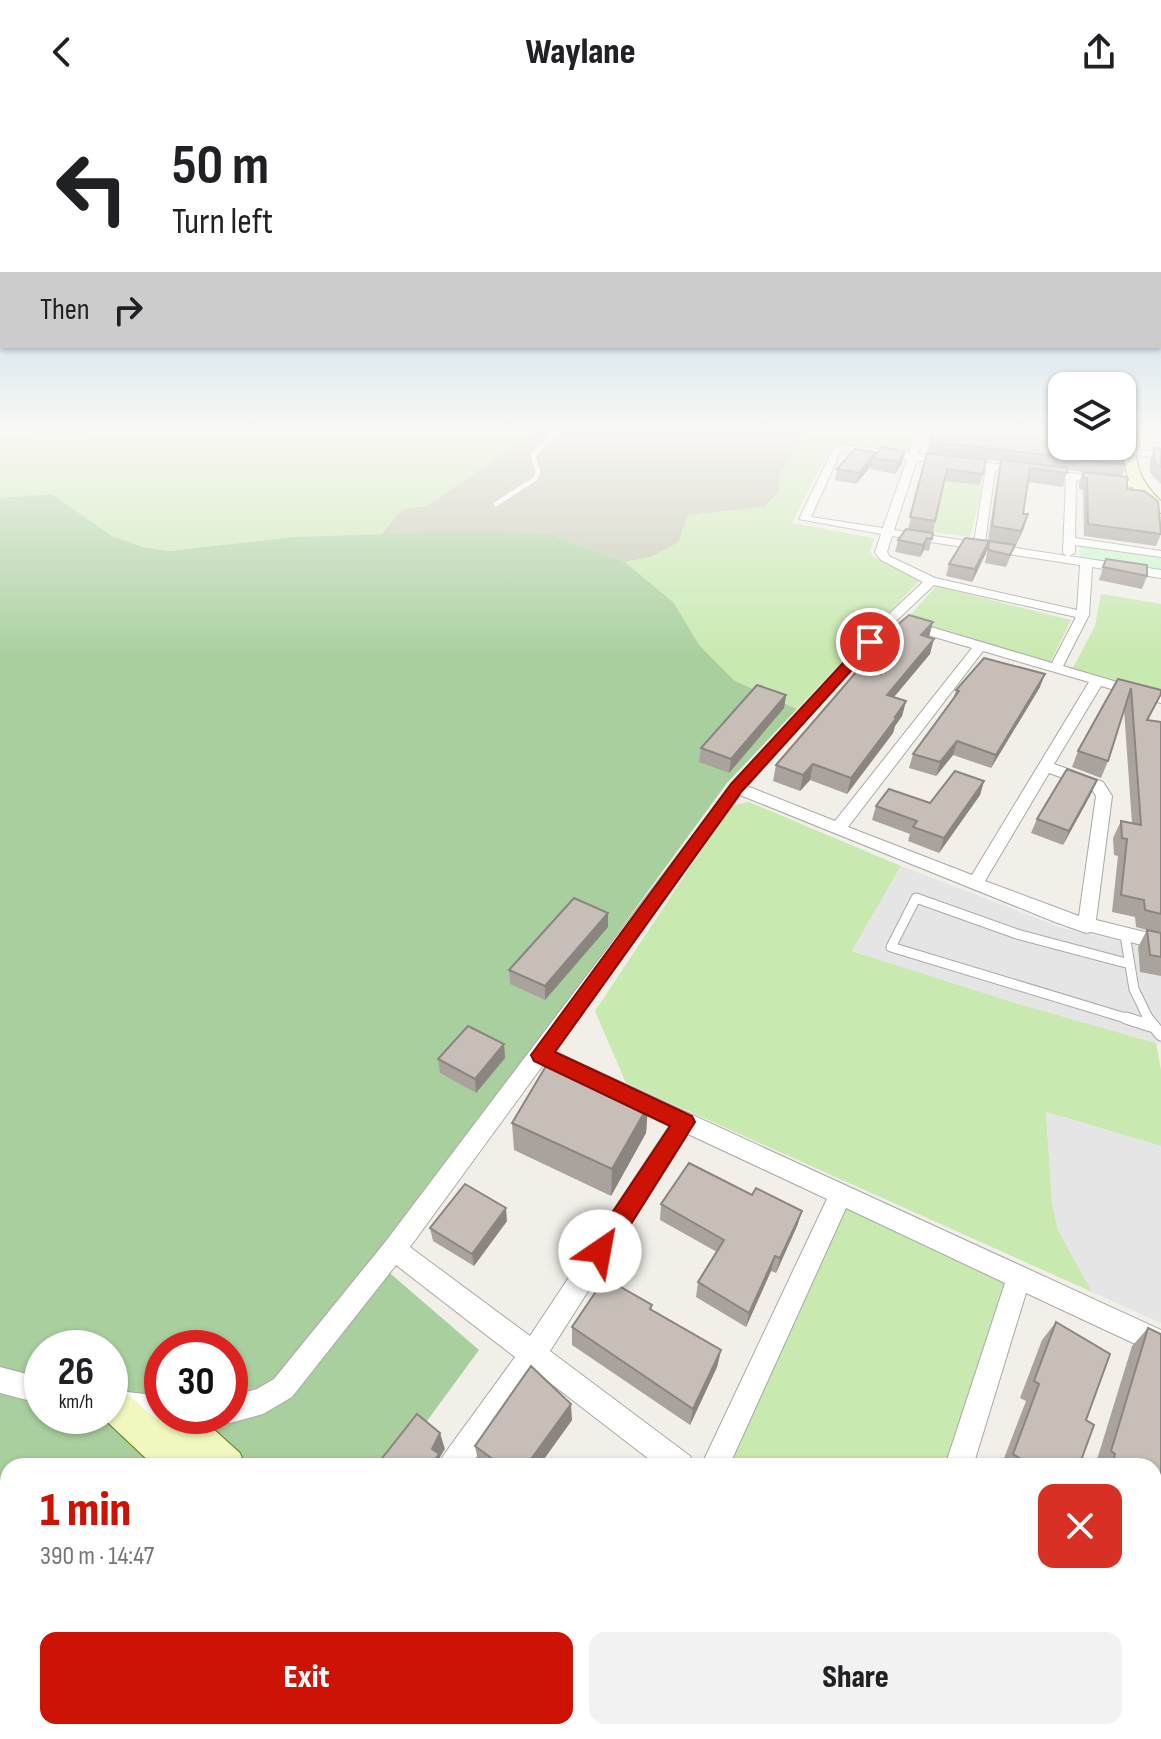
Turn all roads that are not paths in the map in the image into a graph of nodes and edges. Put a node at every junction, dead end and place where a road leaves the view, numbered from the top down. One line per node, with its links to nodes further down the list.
1 (810, 505): 5 (street)
2 (898, 505): 5 (street)
3 (985, 505): 7 (street)
4 (1070, 505): 6 (street)
5 (889, 532): 7 (street); 12 (street)
6 (1069, 541): 8 (street); 9 (street)
7 (979, 545): 9 (street)
8 (1161, 554)
9 (1069, 561): 10 (street)
10 (1086, 563): 11 (street); 13 (street)
11 (1161, 574)
12 (931, 581): 13 (street); 14 (street)
13 (1083, 615): 16 (street)
14 (891, 619): 15 (street); 20 (street)
15 (979, 647): 16 (street); 21 (street)
16 (1055, 669): 17 (street)
17 (1097, 681): 18 (street); 19 (street)
18 (1161, 699)
19 (1047, 767): 22 (street); 23 (street)
20 (737, 788): 21 (street); 29 (street)
21 (838, 829): 22 (street)
22 (975, 884): 23 (street)
23 (1086, 927): 24 (street)
24 (1125, 935): 25 (street); 26 (lane)
25 (1161, 943)
26 (1126, 963): 27 (lane); 27 (lane)
27 (1151, 1026): 28 (lane)
28 (1161, 1035)
29 (541, 1055): 30 (street); 32 (street)
30 (684, 1122): 31 (street); 35 (street)
31 (841, 1193): 33 (street); 45 (street)
32 (394, 1249): 35 (street); 38 (street)
33 (1019, 1276): 34 (street); 46 (street)
34 (1161, 1343)
35 (533, 1354): 43 (street); 44 (street)
36 (0, 1380): 37 (street)
37 (24, 1386)
38 (248, 1405)
39 (128, 1419): 41 (main road)
40 (192, 1434): 42 (main road)
41 (172, 1458)
42 (218, 1458)
43 (459, 1458)
44 (670, 1458)
45 (719, 1458)
46 (962, 1458)

